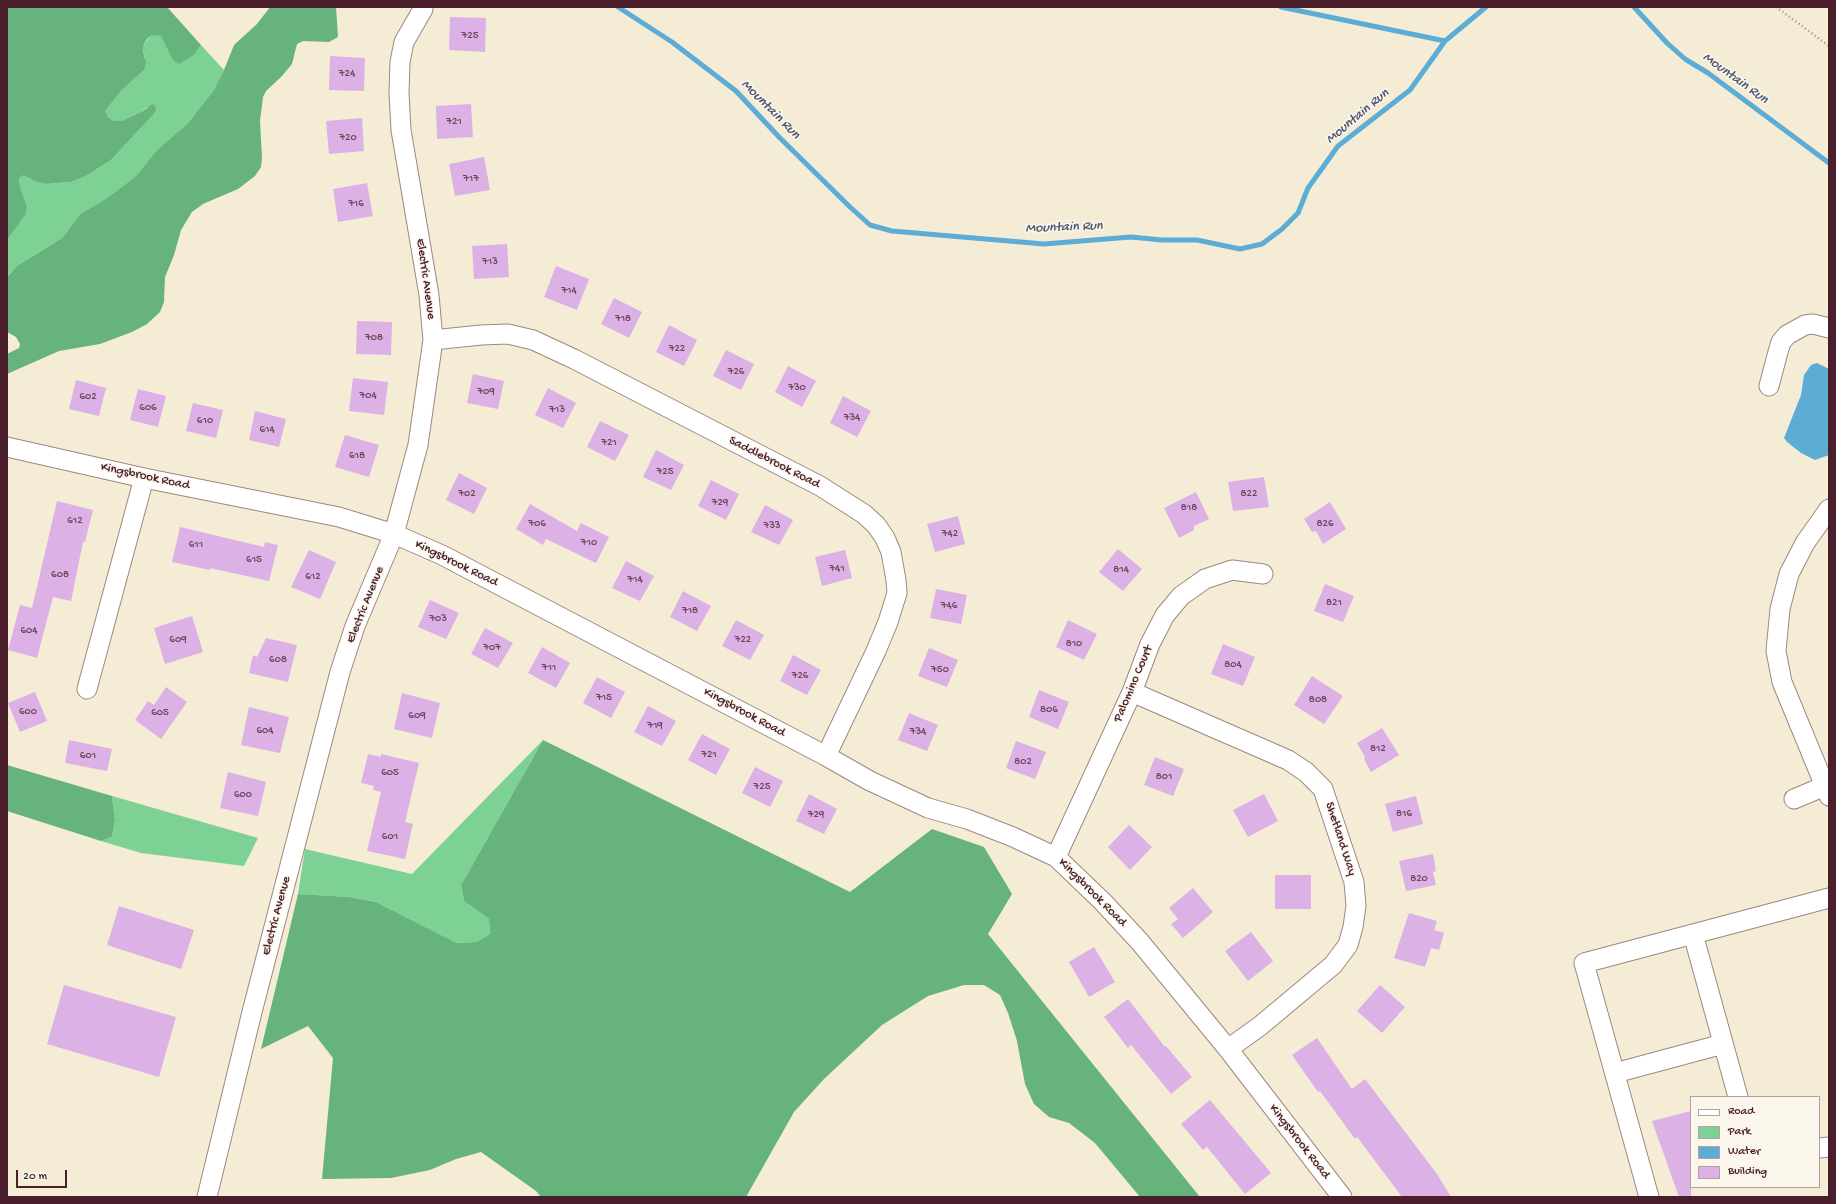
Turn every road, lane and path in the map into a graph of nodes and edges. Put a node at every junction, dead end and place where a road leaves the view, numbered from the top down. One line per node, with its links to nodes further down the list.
1 (1776, 7): 3 (path)
2 (424, 9): 5 (street, Electric Avenue)
3 (1829, 46)
4 (1829, 328): 6 (street)
5 (433, 340): 10 (street, Electric Avenue); 14 (street, Saddlebrook Road)
6 (1768, 373)
7 (7, 447): 8 (street, Kingsbrook Road)
8 (144, 478): 10 (street, Kingsbrook Road); 12 (street)
9 (1829, 509): 15 (street)
10 (394, 534): 14 (street, Kingsbrook Road); 24 (street, Electric Avenue)
11 (1263, 574): 13 (street, Palomino Court)
12 (87, 689)
13 (1132, 692): 17 (street, Palomino Court); 21 (street, Shetland Way)
14 (826, 756): 17 (street, Kingsbrook Road)
15 (1827, 791): 16 (street)
16 (1794, 800)
17 (1056, 857): 21 (street, Kingsbrook Road)
18 (1829, 898): 19 (street)
19 (1693, 934): 20 (street); 22 (street)
20 (1723, 1044): 22 (street); 23 (street)
21 (1228, 1049): 25 (street, Kingsbrook Road)
22 (1615, 1074): 26 (street)
23 (1738, 1096)
24 (207, 1197)
25 (1342, 1197)
26 (1649, 1197)

